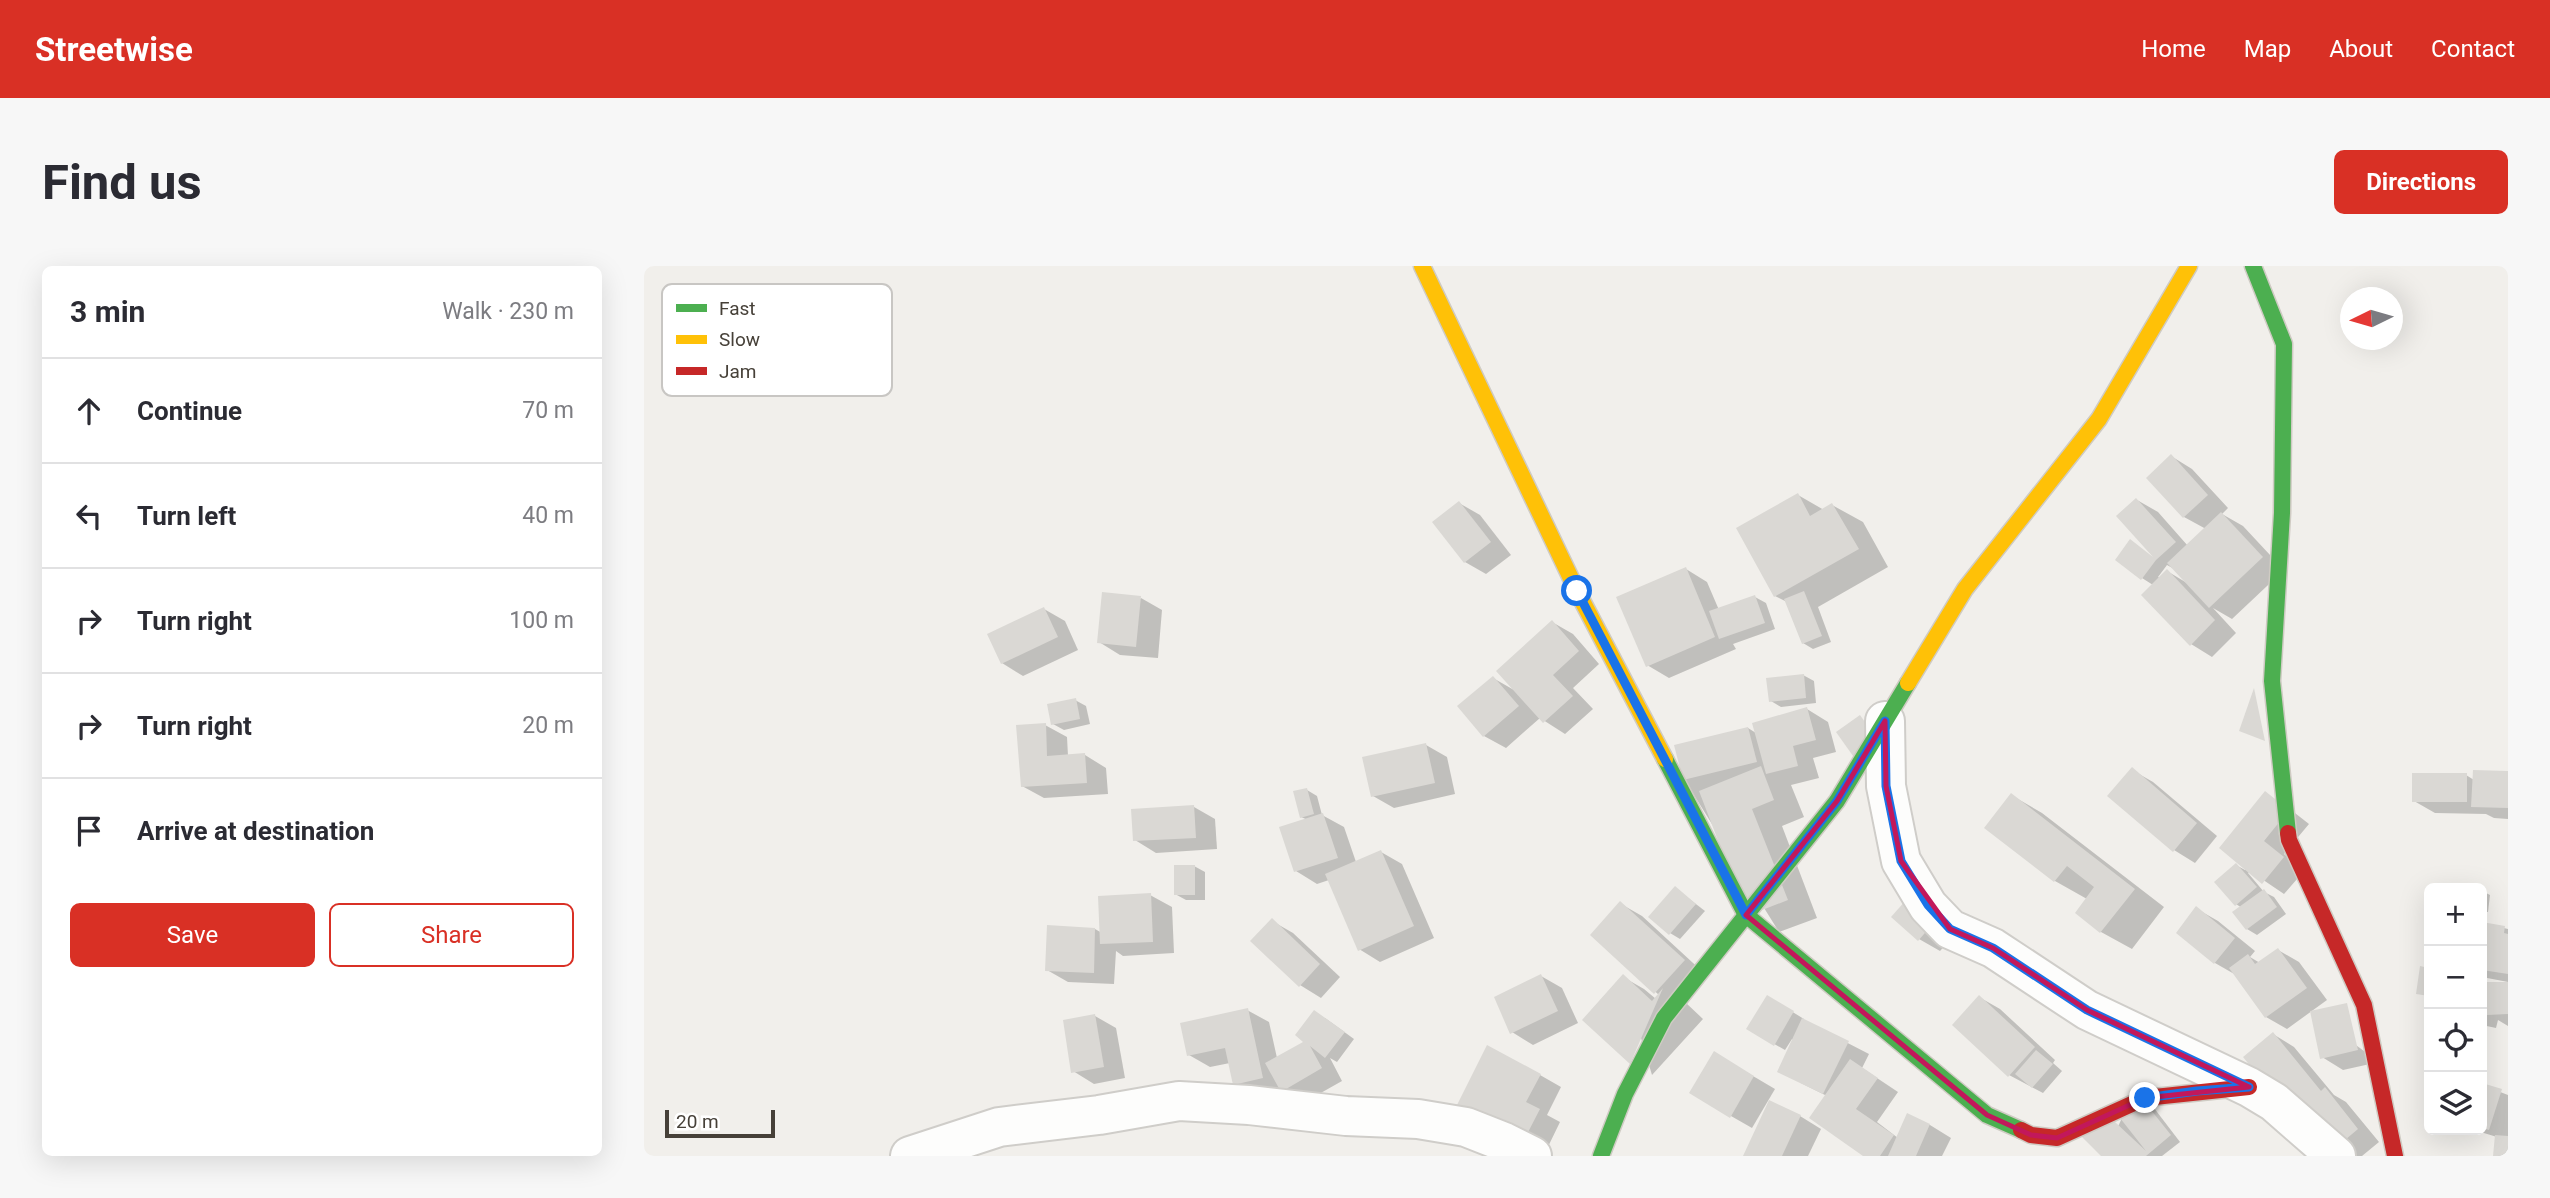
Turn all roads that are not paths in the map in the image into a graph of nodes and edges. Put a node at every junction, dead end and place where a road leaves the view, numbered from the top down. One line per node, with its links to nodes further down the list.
1 (1422, 266): 5 (street)
2 (2189, 266): 4 (street)
3 (2253, 266): 12 (street)
4 (1885, 721): 5 (street); 6 (street)
5 (1746, 915): 7 (street); 10 (street)
6 (2249, 1087): 7 (street); 11 (street)
7 (2038, 1146)
8 (910, 1156): 9 (street)
9 (1532, 1156)
10 (1601, 1156)
11 (2336, 1156)
12 (2395, 1156)

